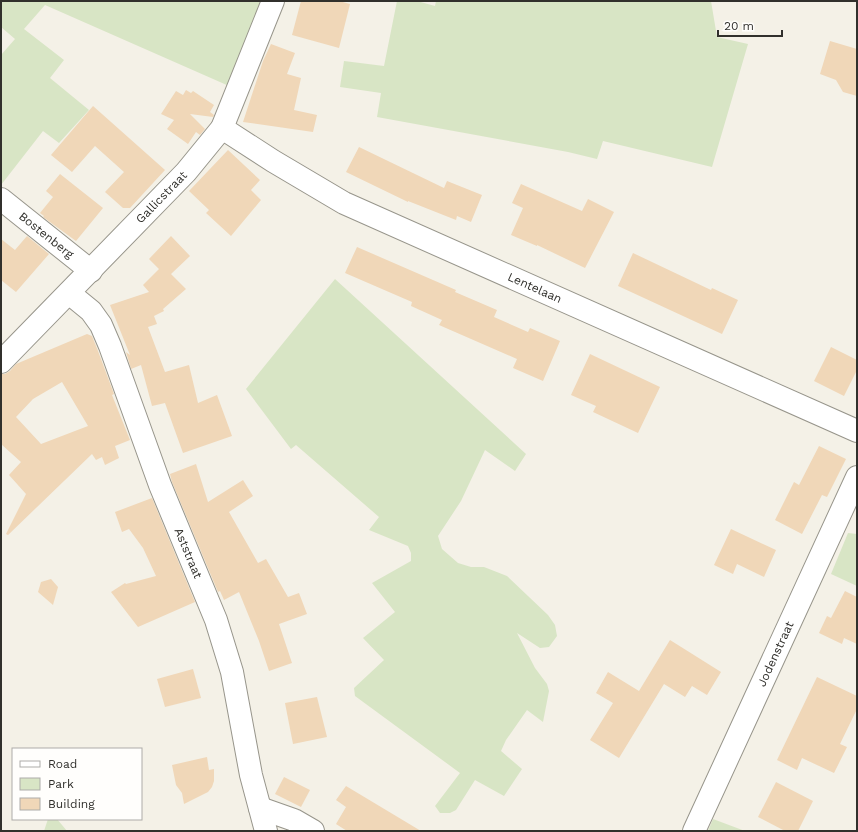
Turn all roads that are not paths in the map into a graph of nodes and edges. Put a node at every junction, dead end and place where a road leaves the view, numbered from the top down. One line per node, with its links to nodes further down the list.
1 (273, 1): 2 (street, Gallicstraat)
2 (222, 128): 4 (street, Gallicstraat); 7 (street, Lentelaan)
3 (1, 199): 4 (street, Bostenberg)
4 (91, 271): 5 (street, Gallicstraat)
5 (69, 293): 6 (street, Gallicstraat); 9 (street, Aststraat)
6 (1, 362)
7 (857, 431)
8 (857, 477): 12 (street, Jodenstraat)
9 (260, 808): 10 (street, Aststraat); 11 (street)
10 (266, 831)
11 (313, 831)
12 (694, 831)

